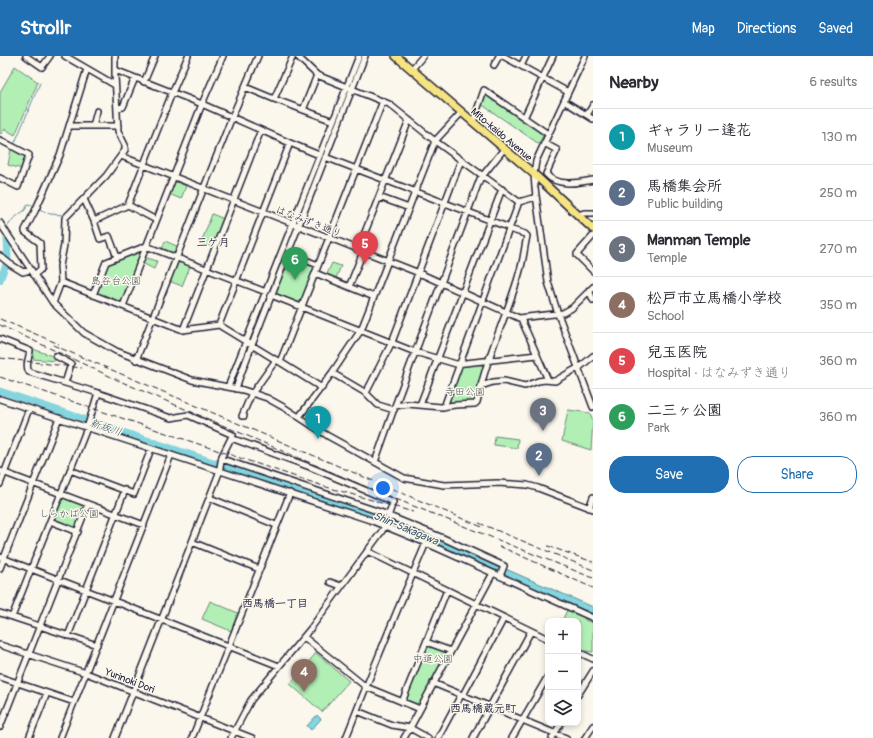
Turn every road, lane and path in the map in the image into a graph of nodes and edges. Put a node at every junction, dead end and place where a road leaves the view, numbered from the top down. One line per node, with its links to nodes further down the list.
1 (26, 56): 20 (street)
2 (50, 56): 20 (street)
3 (64, 56): 23 (street)
4 (115, 56): 24 (street)
5 (155, 56): 29 (street)
6 (188, 56): 35 (street)
7 (224, 56): 39 (street)
8 (258, 56): 31 (street)
9 (292, 56): 36 (street)
10 (297, 56): 26 (street)
11 (359, 56): 32 (street)
12 (365, 56): 33 (street)
13 (396, 56): 25 (highway, Mito-kaido Avenue)
14 (423, 56): 25 (street)
15 (499, 56): 21 (street)
16 (503, 56): 22 (street)
17 (526, 56): 22 (street)
18 (553, 56): 28 (street)
19 (585, 56): 34 (street)
20 (34, 58)
21 (494, 65)
22 (521, 66): 28 (street)
23 (87, 69): 30 (street); 52 (street)
24 (115, 70): 27 (street); 30 (street)
25 (411, 70): 44 (highway, Mito-kaido Avenue)
26 (317, 75): 32 (street); 42 (street)
27 (135, 78): 29 (street); 41 (street)
28 (542, 78): 34 (street); 47 (street)
29 (144, 82): 35 (street)
30 (115, 85): 41 (street)
31 (245, 87): 36 (street); 46 (street)
32 (346, 87): 33 (street); 50 (street)
33 (352, 89): 37 (street); 64 (street)
34 (568, 92): 38 (street)
35 (172, 93): 39 (street); 66 (street)
36 (274, 99): 42 (street)
37 (382, 101): 49 (street); 67 (street)
38 (564, 101): 45 (street); 56 (street)
39 (202, 104): 46 (street); 70 (street)
40 (593, 105): 45 (street)
41 (118, 108): 54 (street)
42 (303, 110): 50 (street)
43 (97, 111): 53 (street)
44 (462, 112): 51 (highway, Mito-kaido Avenue); 57 (street)
45 (587, 115): 48 (street)
46 (232, 117): 55 (street); 74 (street)
47 (524, 118): 51 (street); 56 (street)
48 (593, 119)
49 (409, 120): 57 (street); 73 (street)
50 (333, 122): 62 (street)
51 (473, 122): 61 (highway, Mito-kaido Avenue)
52 (69, 126): 53 (street); 112 (street)
53 (92, 126): 54 (street)
54 (118, 126): 63 (street)
55 (261, 130): 59 (street); 80 (street)
56 (548, 134): 60 (street)
57 (436, 140): 65 (street); 76 (street)
58 (0, 141): 71 (street)
59 (290, 143): 62 (street); 85 (street)
60 (544, 143): 68 (street); 72 (street)
61 (504, 149): 68 (highway, Mito-kaido Avenue); 69 (street)
62 (319, 155): 64 (street); 64 (street); 93 (street)
63 (121, 156): 66 (street, はなみずき通り); 79 (street)
64 (325, 157): 67 (street); 94 (street)
65 (462, 160): 69 (street); 82 (street)
66 (144, 165): 70 (street, はなみずき通り); 83 (street)
67 (356, 170): 73 (street); 98 (street)
68 (534, 174): 78 (street); 88 (highway, Mito-kaido Avenue)
69 (483, 175): 75 (street); 86 (street)
70 (173, 177): 74 (street, はなみずき通り); 89 (street)
71 (0, 178)
72 (593, 180)
73 (385, 181): 76 (street); 77 (street)
74 (204, 189): 80 (street, はなみずき通り); 104 (street)
75 (502, 189): 81 (street); 90 (street)
76 (415, 193): 82 (street); 84 (street)
77 (379, 197): 84 (street); 100 (street)
78 (536, 197): 81 (street); 129 (street)
79 (84, 199): 91 (street); 114 (street)
80 (234, 200): 85 (street, はなみずき通り); 107 (street)
81 (519, 202): 95 (street)
82 (445, 204): 86 (street); 111 (street)
83 (128, 206): 89 (street); 91 (street)
84 (409, 208): 105 (street)
85 (263, 212): 93 (street, はなみずき通り); 113 (street)
86 (468, 213): 90 (street); 115 (street)
87 (593, 213): 88 (street)
88 (578, 215): 96 (highway, Mito-kaido Avenue)
89 (156, 220): 99 (street)
90 (490, 221): 95 (street); 119 (street)
91 (94, 222): 103 (street)
92 (0, 223): 108 (street)
93 (293, 223): 94 (street, はなみずき通り); 118 (street)
94 (298, 226): 98 (street, はなみずき通り); 101 (street)
95 (509, 229): 124 (street); 128 (street)
96 (593, 229)
97 (593, 236): 109 (street)
98 (329, 238): 100 (street, はなみずき通り); 106 (street)
99 (146, 246): 103 (street); 104 (street); 126 (street)
100 (360, 251): 105 (street, はなみずき通り); 116 (street)
101 (288, 253): 106 (street); 121 (street)
102 (0, 256): 108 (street)
103 (117, 257): 120 (street)
104 (177, 257): 107 (street); 130 (street)
105 (388, 261): 111 (street, はなみずき通り); 122 (street)
106 (318, 265): 110 (street)
107 (207, 269): 113 (street); 133 (street)
108 (30, 270): 112 (street)
109 (593, 271)
110 (315, 273): 116 (street); 127 (street)
111 (419, 273): 115 (street, はなみずき通り); 137 (street)
112 (34, 275): 125 (street)
113 (236, 280): 118 (street); 132 (street)
114 (61, 282): 120 (street); 125 (street)
115 (441, 282): 119 (street, はなみずき通り); 139 (street)
116 (349, 287): 122 (street)
117 (591, 288): 123 (street); 129 (street)
118 (266, 292): 136 (street)
119 (463, 292): 124 (street, はなみずき通り); 143 (street)
120 (93, 295): 126 (street)
121 (271, 295): 127 (street); 138 (street)
122 (374, 297): 134 (street)
123 (593, 300)
124 (482, 301): 128 (street, はなみずき通り); 147 (street)
125 (53, 303): 144 (street)
126 (123, 306): 130 (street)
127 (301, 307): 134 (street); 146 (street)
128 (506, 312): 131 (street, はなみずき通り); 145 (street)
129 (558, 314): 131 (street, はなみずき通り); 148 (street)
130 (153, 318): 133 (street); 144 (street)
131 (522, 318): 140 (street)
132 (219, 325): 133 (street); 136 (street)
133 (183, 330)
134 (361, 330): 137 (street); 149 (street)
135 (0, 339): 151 (street)
136 (246, 341): 138 (street); 153 (street)
137 (392, 342): 139 (street); 156 (street)
138 (252, 345): 146 (street); 155 (street)
139 (415, 352): 143 (street); 164 (street)
140 (537, 354): 145 (street); 150 (street)
141 (56, 356): 151 (street)
142 (593, 356): 148 (street)
143 (438, 359): 147 (street); 160 (street)
144 (136, 360): 153 (street)
145 (488, 360): 147 (street); 152 (street)
146 (278, 361): 154 (street); 157 (street)
147 (460, 364): 162 (street)
148 (578, 368): 150 (street); 163 (street)
149 (332, 373): 154 (street); 156 (street)
150 (548, 380): 152 (street)
151 (65, 383): 158 (street)
152 (481, 386): 162 (street)
153 (228, 387): 155 (street)
154 (322, 388): 167 (street)
155 (236, 389): 157 (street)
156 (366, 392): 164 (street)
157 (252, 393): 166 (street); 167 (street)
158 (98, 394): 169 (street); 170 (street)
159 (1, 400): 161 (street); 165 (street)
160 (420, 405): 162 (street); 164 (street)
161 (0, 407)
162 (444, 407)
163 (593, 407)
164 (394, 408): 174 (street)
165 (29, 409): 168 (street); 177 (street)
166 (244, 416)
167 (299, 417): 174 (street)
168 (59, 418): 169 (street); 179 (street)
169 (87, 428): 171 (street); 175 (street)
170 (231, 438): 173 (street); 188 (street)
171 (151, 449): 172 (street); 180 (street)
172 (171, 455): 176 (street); 190 (street)
173 (222, 459): 176 (street); 188 (street)
174 (375, 462): 186 (street)
175 (70, 470): 180 (street); 182 (street)
176 (220, 470): 181 (street); 184 (street)
177 (2, 472): 178 (street); 179 (street)
178 (0, 484)
179 (33, 484): 182 (street); 197 (street)
180 (125, 490): 187 (street)
181 (290, 493): 191 (street); 192 (street)
182 (61, 494): 185 (street); 189 (street)
183 (593, 497): 186 (street)
184 (210, 498): 191 (street); 194 (street)
185 (88, 504): 187 (street); 193 (street)
186 (591, 509)
187 (116, 515): 190 (street); 207 (street)
188 (389, 515): 192 (street); 203 (street)
189 (50, 521): 193 (street); 200 (street)
190 (144, 525): 209 (street)
191 (276, 525): 199 (street)
192 (385, 525): 195 (street); 196 (street)
193 (78, 532): 204 (street)
194 (192, 542): 199 (street); 215 (street)
195 (426, 543): 201 (street); 202 (street)
196 (367, 552): 202 (street); 206 (street)
197 (2, 558): 198 (street); 200 (street)
198 (0, 568)
199 (259, 568): 224 (street)
200 (31, 569): 204 (street); 212 (street)
201 (493, 573): 203 (street); 210 (street)
202 (413, 574): 208 (street); 237 (street)
203 (500, 576): 214 (street)
204 (59, 579): 207 (street); 216 (street)
205 (330, 582): 206 (street)
206 (341, 586): 219 (street)
207 (86, 590): 209 (street); 218 (street)
208 (447, 590): 210 (street); 221 (street)
209 (114, 600): 215 (street); 223 (street)
210 (476, 605): 213 (street); 225 (street)
211 (0, 613): 212 (street)
212 (12, 617): 216 (street)
213 (504, 618): 217 (street); 241 (street)
214 (593, 618)
215 (162, 620): 224 (street); 239 (street)
216 (40, 627): 218 (street); 227 (street)
217 (531, 631): 220 (street); 244 (street)
218 (68, 636): 223 (street)
219 (304, 636): 229 (street); 237 (street)
220 (545, 638)
221 (426, 642): 225 (street); 243 (street)
222 (0, 645): 227 (street, Yurinoki Dori)
223 (96, 645): 230 (street)
224 (228, 646): 229 (street); 247 (street)
225 (451, 651): 236 (street)
226 (581, 653): 228 (street)
227 (29, 654): 235 (street); 239 (street, Yurinoki Dori)
228 (593, 659)
229 (279, 666): 253 (street)
230 (87, 669)
231 (593, 671): 238 (street)
232 (0, 677): 235 (street)
233 (84, 677): 242 (street)
234 (545, 681): 248 (street)
235 (17, 683): 240 (street); 249 (street)
236 (433, 683): 241 (street); 245 (street)
237 (366, 688): 243 (street); 246 (street)
238 (581, 690)
239 (134, 691): 247 (street, Yurinoki Dori); 257 (street)
240 (47, 693): 242 (street); 255 (street)
241 (462, 695): 244 (street); 264 (street)
242 (74, 702): 256 (street)
243 (402, 702): 245 (street)
244 (491, 707): 248 (street); 265 (street)
245 (420, 709): 252 (street)
246 (357, 711): 252 (street); 261 (street)
247 (200, 718): 253 (street, Yurinoki Dori); 258 (street)
248 (523, 720): 254 (street); 266 (street)
249 (0, 726)
250 (559, 726): 254 (street)
251 (593, 726): 268 (street)
252 (410, 728): 262 (street); 263 (street)
253 (234, 731): 259 (street); 260 (street, Yurinoki Dori)
254 (553, 736): 267 (street)
255 (29, 738)
256 (60, 738)
257 (115, 738)
258 (192, 738)
259 (231, 738)
260 (252, 738)
261 (346, 738)
262 (404, 738)
263 (428, 738)
264 (438, 738)
265 (473, 738)
266 (512, 738)
267 (566, 738)
268 (585, 738)

